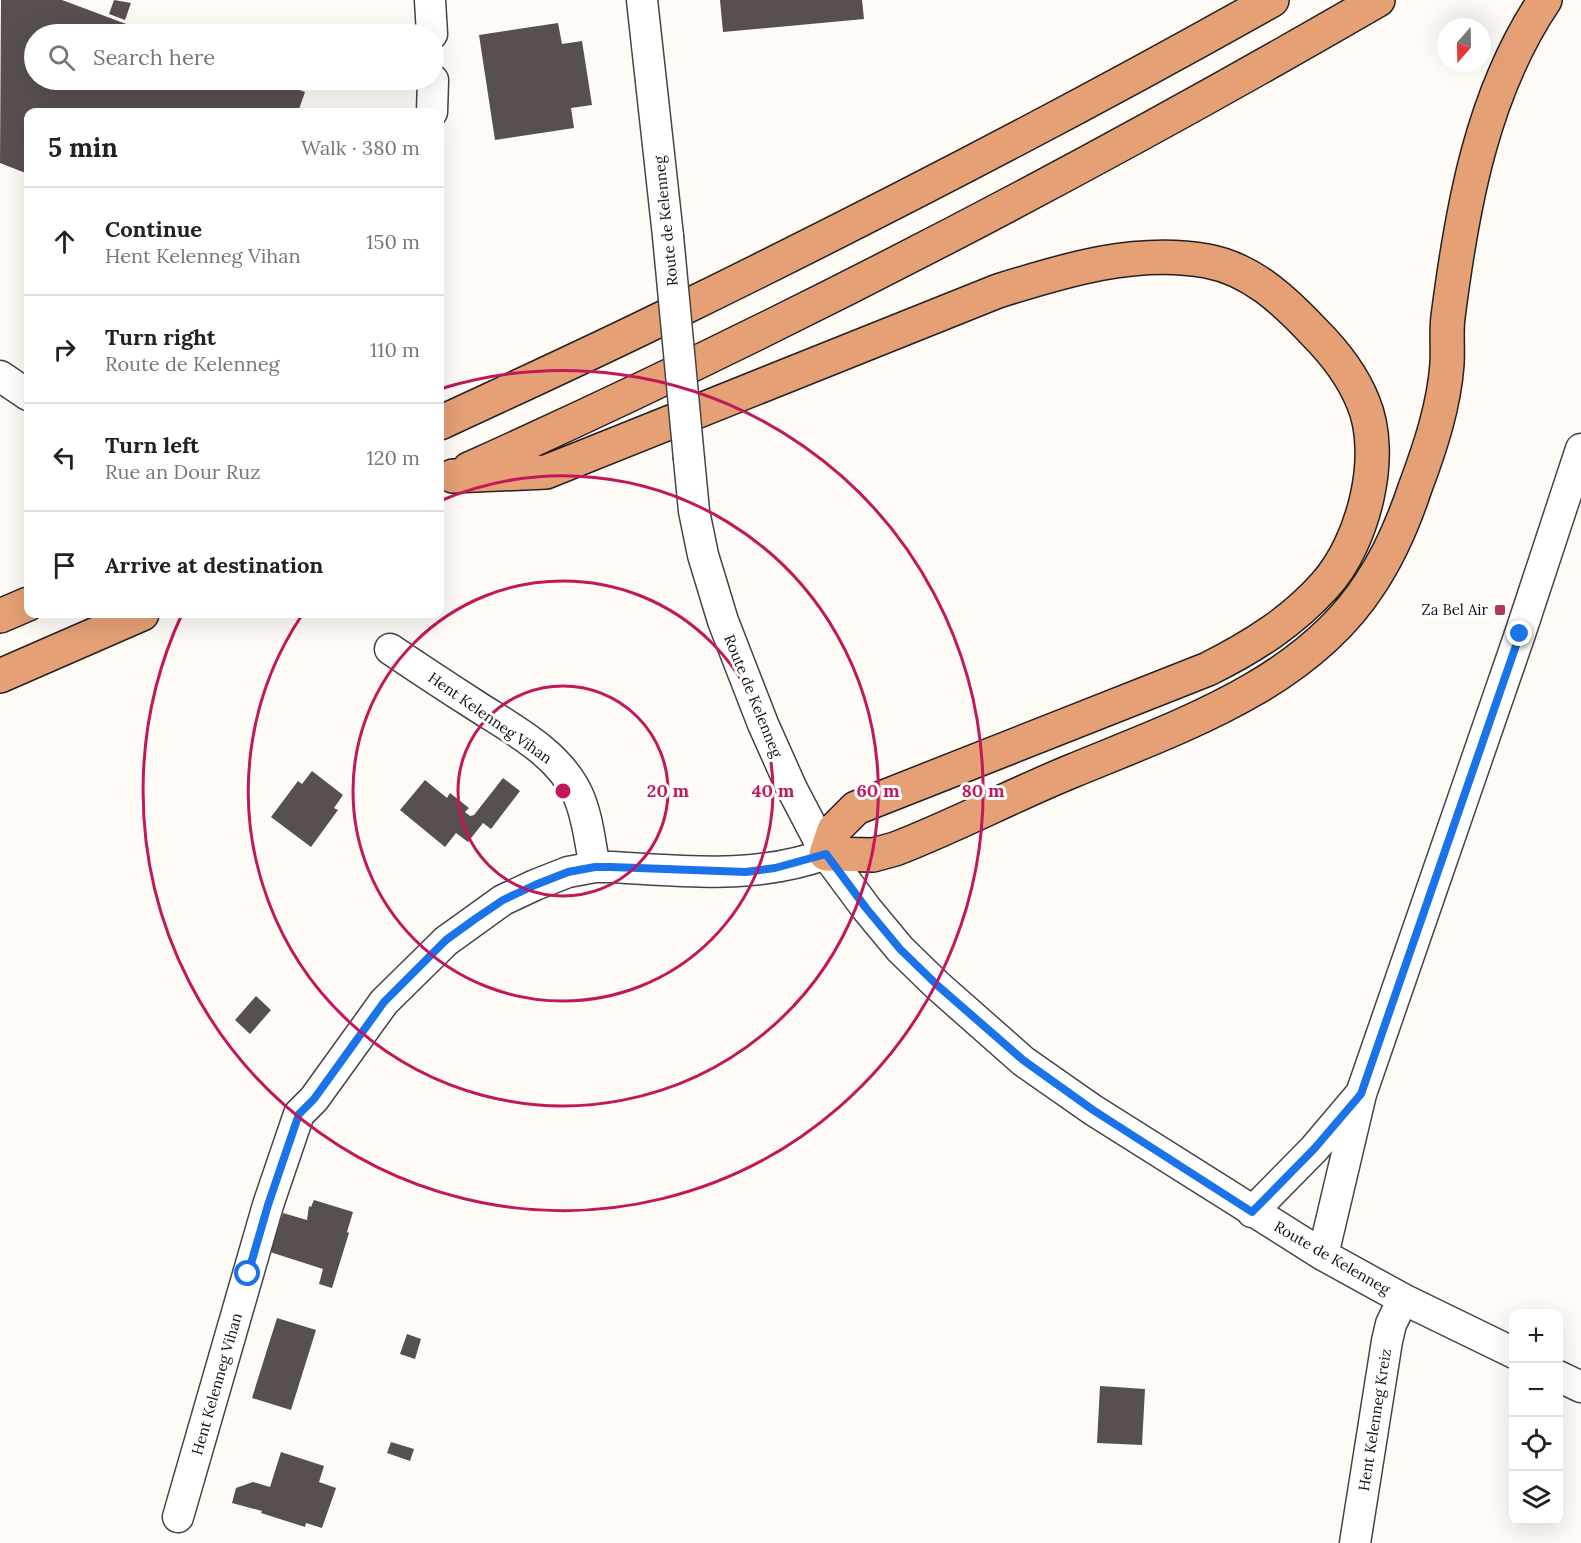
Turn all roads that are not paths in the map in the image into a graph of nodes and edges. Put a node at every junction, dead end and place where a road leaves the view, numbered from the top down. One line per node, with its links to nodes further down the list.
1 (430, 0): 6 (street)
2 (642, 0): 19 (street, Route de Kelenneg, bridge)
3 (1272, 0): 11 (highway)
4 (1378, 0): 13 (highway)
5 (1545, 0): 19 (highway)
6 (431, 24)
7 (433, 90): 8 (street)
8 (432, 108)
9 (0, 376): 10 (street)
10 (24, 392)
11 (444, 421)
12 (1581, 449): 21 (street)
13 (446, 479): 19 (highway)
14 (24, 606): 15 (highway)
15 (0, 616)
16 (133, 618): 18 (highway)
17 (390, 649): 20 (street, Hent Kelenneg Vihan)
18 (0, 676)
19 (826, 854): 20 (street, Hent Kelenneg Vihan); 22 (street, Route de Kelenneg)
20 (595, 867): 28 (street, Hent Kelenneg Vihan)
21 (1361, 1094): 22 (street); 23 (street)
22 (1252, 1212): 23 (street, Route de Kelenneg)
23 (1323, 1255): 24 (street, Route de Kelenneg)
24 (1403, 1299): 25 (street, Route de Kelenneg); 29 (street, Hent Kelenneg Kreiz)
25 (1509, 1351)
26 (1563, 1378): 27 (street)
27 (1581, 1387)
28 (178, 1517)
29 (1355, 1543)

